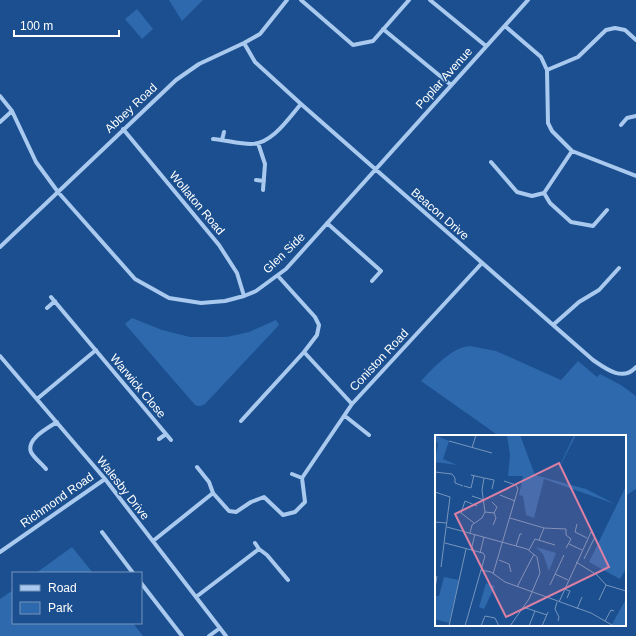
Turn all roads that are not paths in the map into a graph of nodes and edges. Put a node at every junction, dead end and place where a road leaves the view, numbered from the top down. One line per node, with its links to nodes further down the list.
1 (287, 0): 9 (street, Abbey Road)
2 (301, 0): 7 (street)
3 (409, 0): 7 (street)
4 (430, 0): 10 (street)
5 (528, 0): 6 (street, Poplar Avenue)
6 (505, 26): 10 (street, Poplar Avenue); 11 (street)
7 (383, 29): 12 (street)
8 (636, 40): 11 (street)
9 (244, 43): 14 (street, Beacon Drive); 19 (street, Abbey Road)
10 (486, 46): 12 (street, Poplar Avenue)
11 (547, 70): 24 (street)
12 (452, 85): 26 (street, Poplar Avenue)
13 (0, 96): 15 (street, Glen Side)
14 (301, 104): 23 (street); 26 (street, Beacon Drive)
15 (12, 111): 17 (street); 31 (street, Glen Side)
16 (636, 116): 18 (street)
17 (0, 122)
18 (621, 125)
19 (123, 129): 31 (street, Abbey Road); 40 (street, Wollaton Road)
20 (224, 132): 22 (street)
21 (213, 139): 22 (street)
22 (222, 140): 23 (street)
23 (258, 143): 29 (street)
24 (572, 151): 27 (street); 32 (street)
25 (491, 162): 32 (street)
26 (375, 170): 34 (street, Glen Side); 36 (street, Beacon Drive)
27 (635, 174)
28 (256, 180): 29 (street)
29 (264, 180): 30 (street)
30 (263, 190)
31 (58, 192): 35 (street, Abbey Road); 40 (street, Glen Side)
32 (544, 193): 33 (street)
33 (607, 210)
34 (327, 223): 38 (street, Glen Side); 39 (street)
35 (0, 247)
36 (482, 263): 44 (street, Beacon Drive); 50 (street, Coniston Road)
37 (619, 268): 44 (street)
38 (278, 276): 40 (street, Glen Side); 46 (street)
39 (372, 280)
40 (244, 296)
41 (52, 297): 42 (street, Warwick Close)
42 (55, 301): 43 (street); 45 (street, Warwick Close)
43 (47, 308)
44 (553, 325): 48 (street, Beacon Drive)
45 (96, 350): 49 (street, Warwick Close); 54 (street, Warwick Close)
46 (304, 352): 50 (street); 52 (street)
47 (1, 358): 49 (street, Walesby Drive)
48 (636, 367)
49 (37, 400): 53 (street, Walesby Drive)
50 (352, 404): 51 (street, Coniston Road)
51 (344, 416): 55 (street); 61 (street, Coniston Road)
52 (241, 420)
53 (57, 422): 59 (street); 62 (street, Walesby Drive)
54 (166, 434): 56 (street, Warwick Close); 57 (street, Warwick Close)
55 (370, 435)
56 (159, 439)
57 (171, 440)
58 (198, 467): 63 (street)
59 (46, 469)
60 (292, 474): 61 (street)
61 (302, 478): 63 (street)
62 (105, 479): 65 (street, Walesby Drive); 68 (street, Richmond Road)
63 (213, 493): 65 (street)
64 (102, 532): 69 (street)
65 (153, 541): 72 (street, Walesby Drive)
66 (255, 543): 67 (street)
67 (259, 550): 70 (street); 72 (street)
68 (0, 552)
69 (132, 572)
70 (288, 580)
71 (142, 584): 74 (street)
72 (196, 597): 73 (street, Walesby Drive)
73 (220, 628): 75 (street); 76 (street, Walesby Drive)
74 (182, 636)
75 (209, 636)
76 (226, 636)

